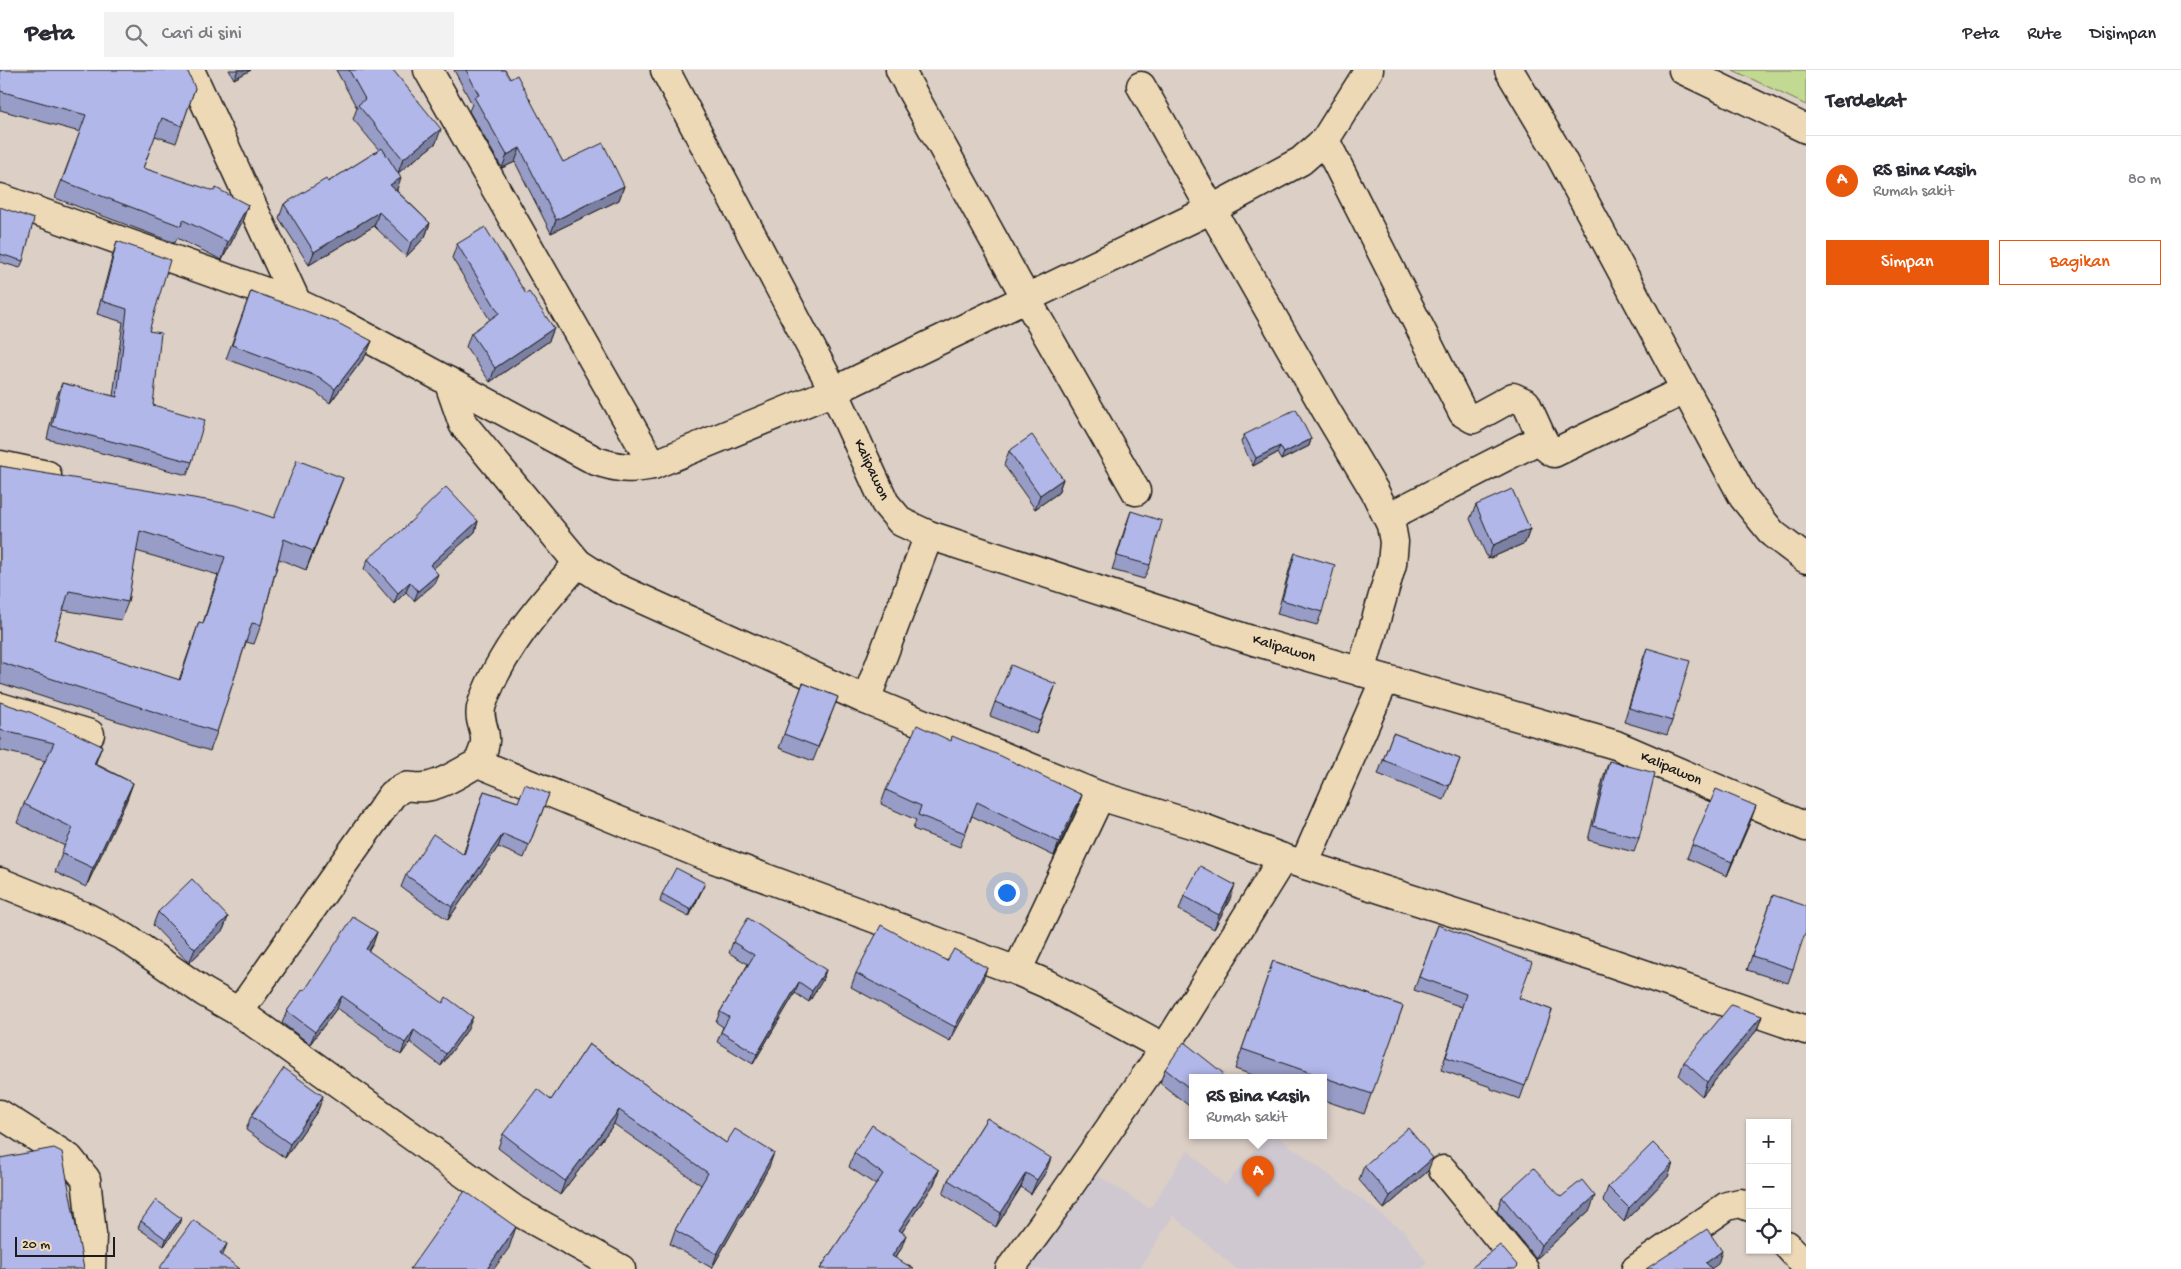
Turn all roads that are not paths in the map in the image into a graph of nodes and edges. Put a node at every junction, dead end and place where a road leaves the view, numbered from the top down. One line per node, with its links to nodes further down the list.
1 (190, 70): 14 (street)
2 (428, 70): 20 (street)
3 (665, 70): 17 (street, Kalipawon)
4 (900, 70): 13 (street)
5 (1369, 70): 10 (street)
6 (1509, 70): 16 (street)
7 (1683, 70): 9 (street)
8 (1140, 86): 12 (street)
9 (1806, 129)
10 (1324, 140): 12 (street); 18 (street)
11 (0, 198): 14 (street)
12 (1212, 209): 13 (street); 23 (street)
13 (1026, 298): 17 (street); 22 (street)
14 (297, 303): 15 (street)
15 (448, 381): 20 (street); 26 (street)
16 (1686, 390): 18 (street); 25 (street)
17 (834, 391): 20 (street); 24 (street, Kalipawon)
18 (1542, 438): 23 (street)
19 (0, 465): 21 (street)
20 (653, 465)
21 (48, 476)
22 (1136, 491)
23 (1388, 518): 27 (street)
24 (929, 535): 27 (street, Kalipawon); 28 (street)
25 (1806, 559)
26 (578, 563): 28 (street); 31 (street)
27 (1373, 676): 33 (street, Kalipawon); 34 (street)
28 (866, 700): 32 (street)
29 (0, 707): 30 (street)
30 (90, 734)
31 (478, 763): 36 (street); 37 (street)
32 (1100, 796): 34 (street); 36 (street)
33 (1806, 827)
34 (1293, 861): 38 (street); 39 (street)
35 (0, 882): 37 (street)
36 (1016, 971): 39 (street)
37 (239, 1012): 46 (street)
38 (1806, 1030)
39 (1165, 1048): 47 (street)
40 (0, 1114): 45 (street)
41 (1444, 1170): 48 (street)
42 (1746, 1206): 49 (street)
43 (1791, 1249): 44 (street)
44 (1806, 1266)
45 (91, 1269)
46 (621, 1269)
47 (1010, 1269)
48 (1524, 1269)
49 (1636, 1269)

